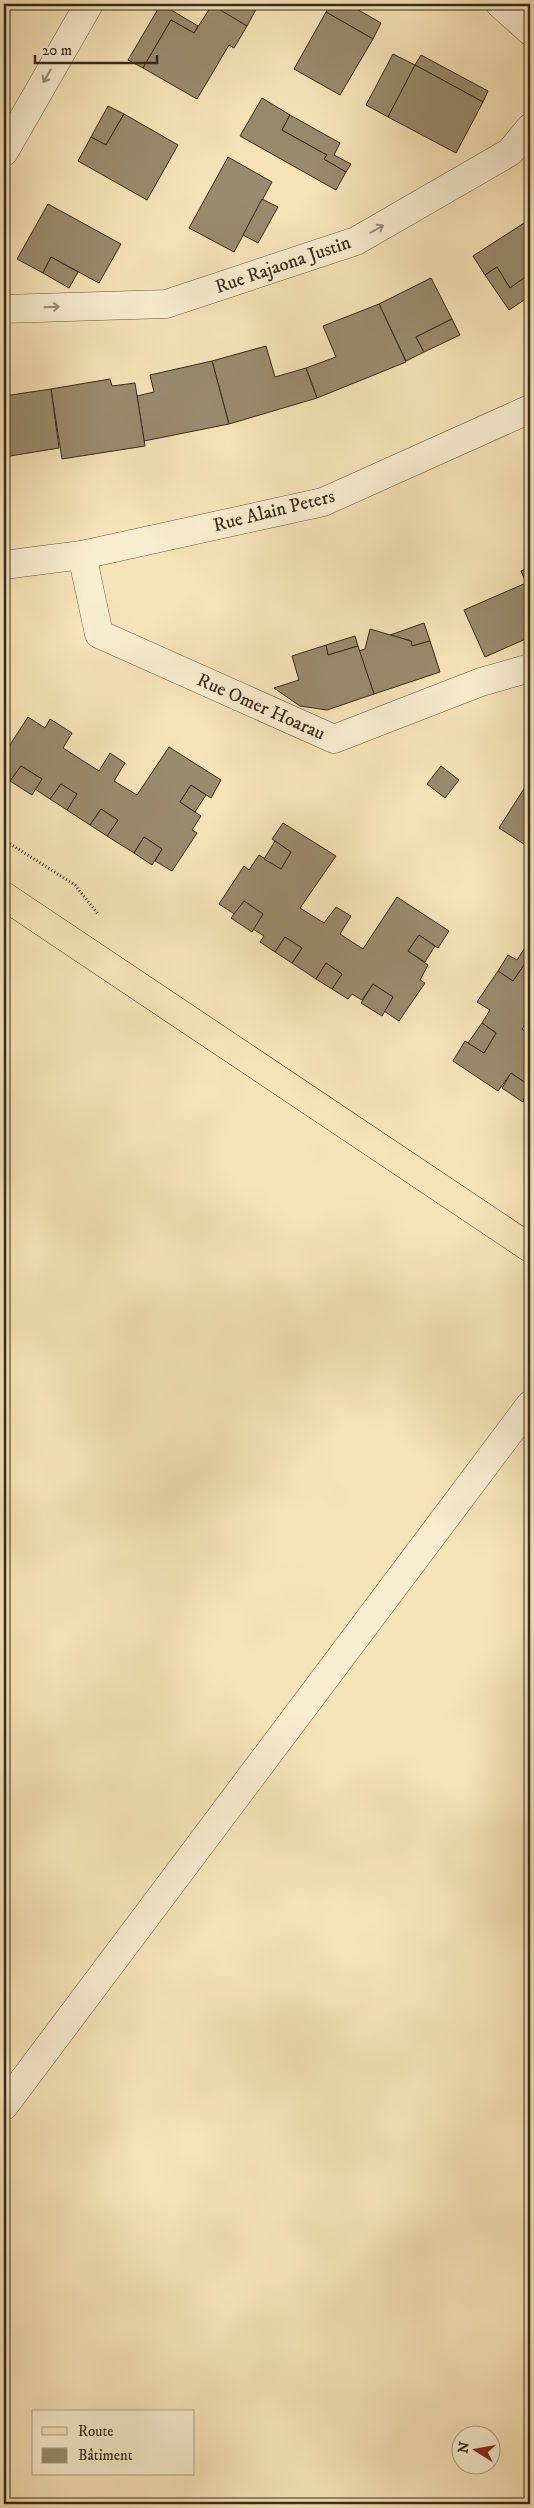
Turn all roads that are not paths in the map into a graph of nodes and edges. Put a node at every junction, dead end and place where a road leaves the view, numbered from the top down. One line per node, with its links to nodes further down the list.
1 (89, 4): 5 (street, one-way to 5)
2 (500, 4): 3 (street)
3 (530, 31)
4 (530, 128): 6 (street, Rue Rajaona Justin, one-way to 4)
5 (4, 152)
6 (4, 309)
7 (530, 409): 8 (street, Rue Alain Peters)
8 (82, 555): 9 (street, Rue Alain Peters); 10 (street, Rue Omer Hoarau)
9 (4, 565)
10 (530, 668)
11 (4, 896): 12 (main road)
12 (530, 1248)
13 (530, 1405): 14 (street)
14 (4, 2106)

